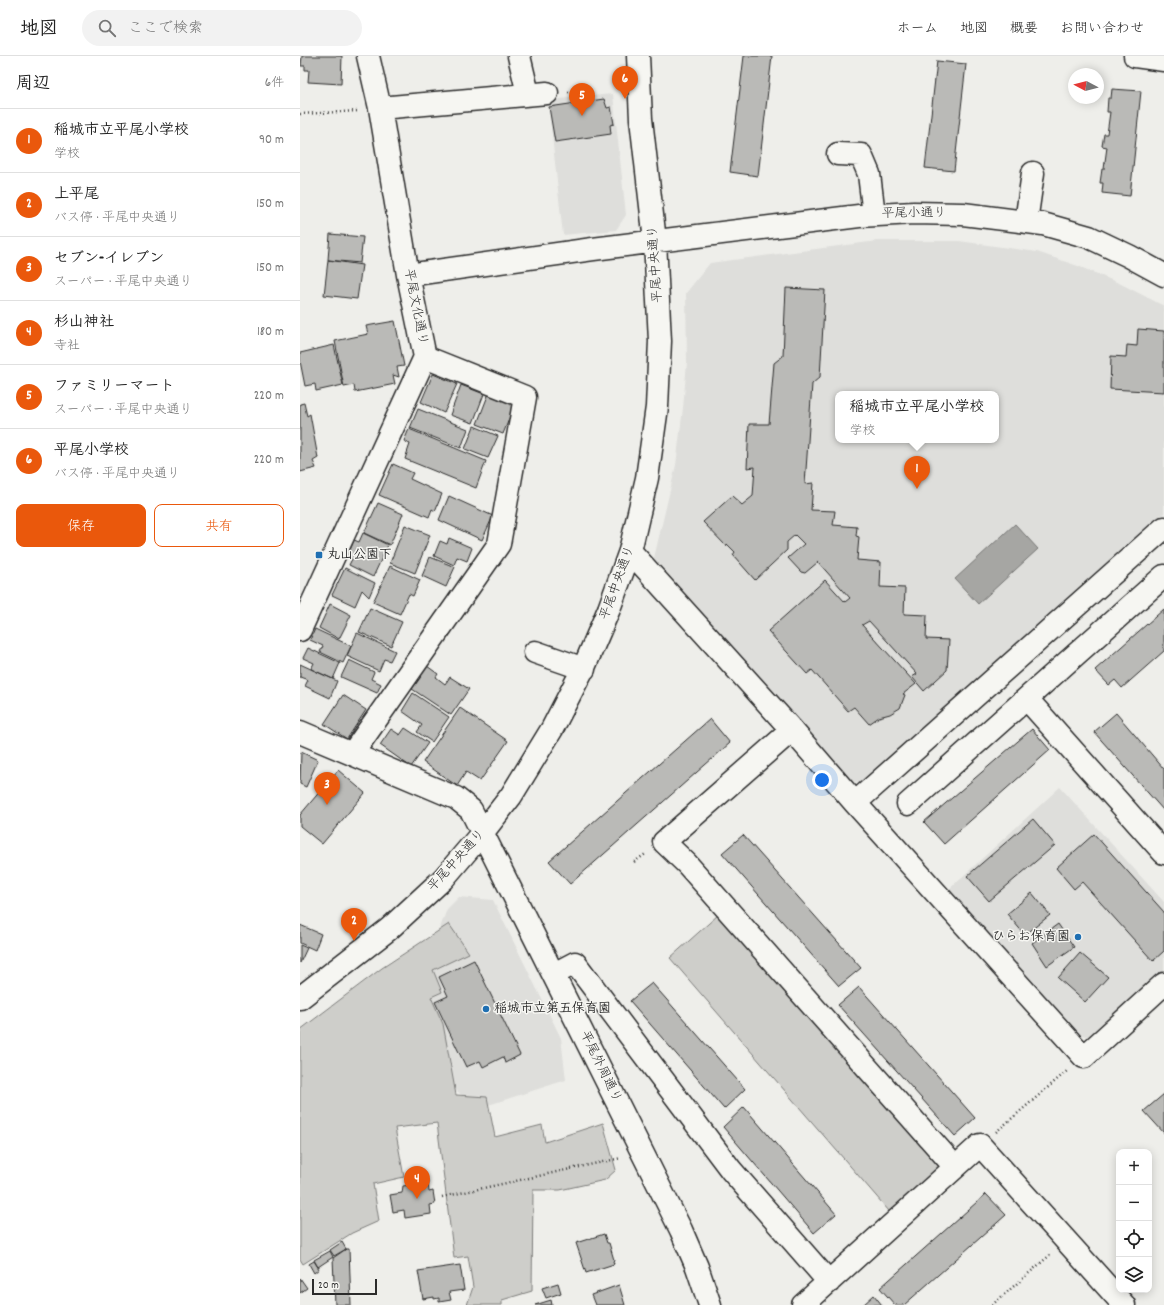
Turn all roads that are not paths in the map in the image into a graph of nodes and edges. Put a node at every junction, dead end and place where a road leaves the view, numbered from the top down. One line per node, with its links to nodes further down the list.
1 (368, 56): 6 (street, 平尾文化通り)
2 (519, 56): 6 (street)
3 (638, 56): 11 (street, 平尾中央通り)
4 (1135, 56): 5 (street)
5 (1164, 60)
6 (380, 108): 12 (street, 平尾文化通り)
7 (838, 154): 9 (street)
8 (1033, 173): 10 (street)
9 (874, 215): 10 (street, 平尾小通り); 11 (street, 平尾小通り)
10 (1026, 222): 13 (street, 平尾小通り)
11 (655, 241): 12 (street, 平尾小通り); 16 (street, 平尾中央通り)
12 (408, 275): 14 (street, 平尾文化通り)
13 (1164, 275)
14 (425, 357): 18 (street, 平尾文化通り); 24 (street)
15 (1164, 528): 25 (street)
16 (630, 550): 20 (street, 平尾中央通り); 22 (street)
17 (1164, 576): 21 (street)
18 (300, 630)
19 (535, 652): 20 (street)
20 (584, 669): 27 (street, 平尾中央通り)
21 (1027, 699): 26 (street); 28 (street)
22 (792, 730): 25 (street); 32 (street)
23 (300, 732): 24 (street, 平尾外周通り)
24 (352, 754): 27 (street, 平尾外周通り)
25 (850, 796): 30 (street)
26 (908, 804)
27 (483, 832): 29 (street, 平尾外周通り); 31 (street, 平尾中央通り)
28 (1164, 853)
29 (554, 974): 33 (street); 34 (street, 平尾外周通り)
30 (1164, 984)
31 (300, 998)
32 (955, 1167): 33 (street); 36 (street)
33 (829, 1282): 35 (street)
34 (710, 1305)
35 (803, 1305)
36 (1124, 1305)

